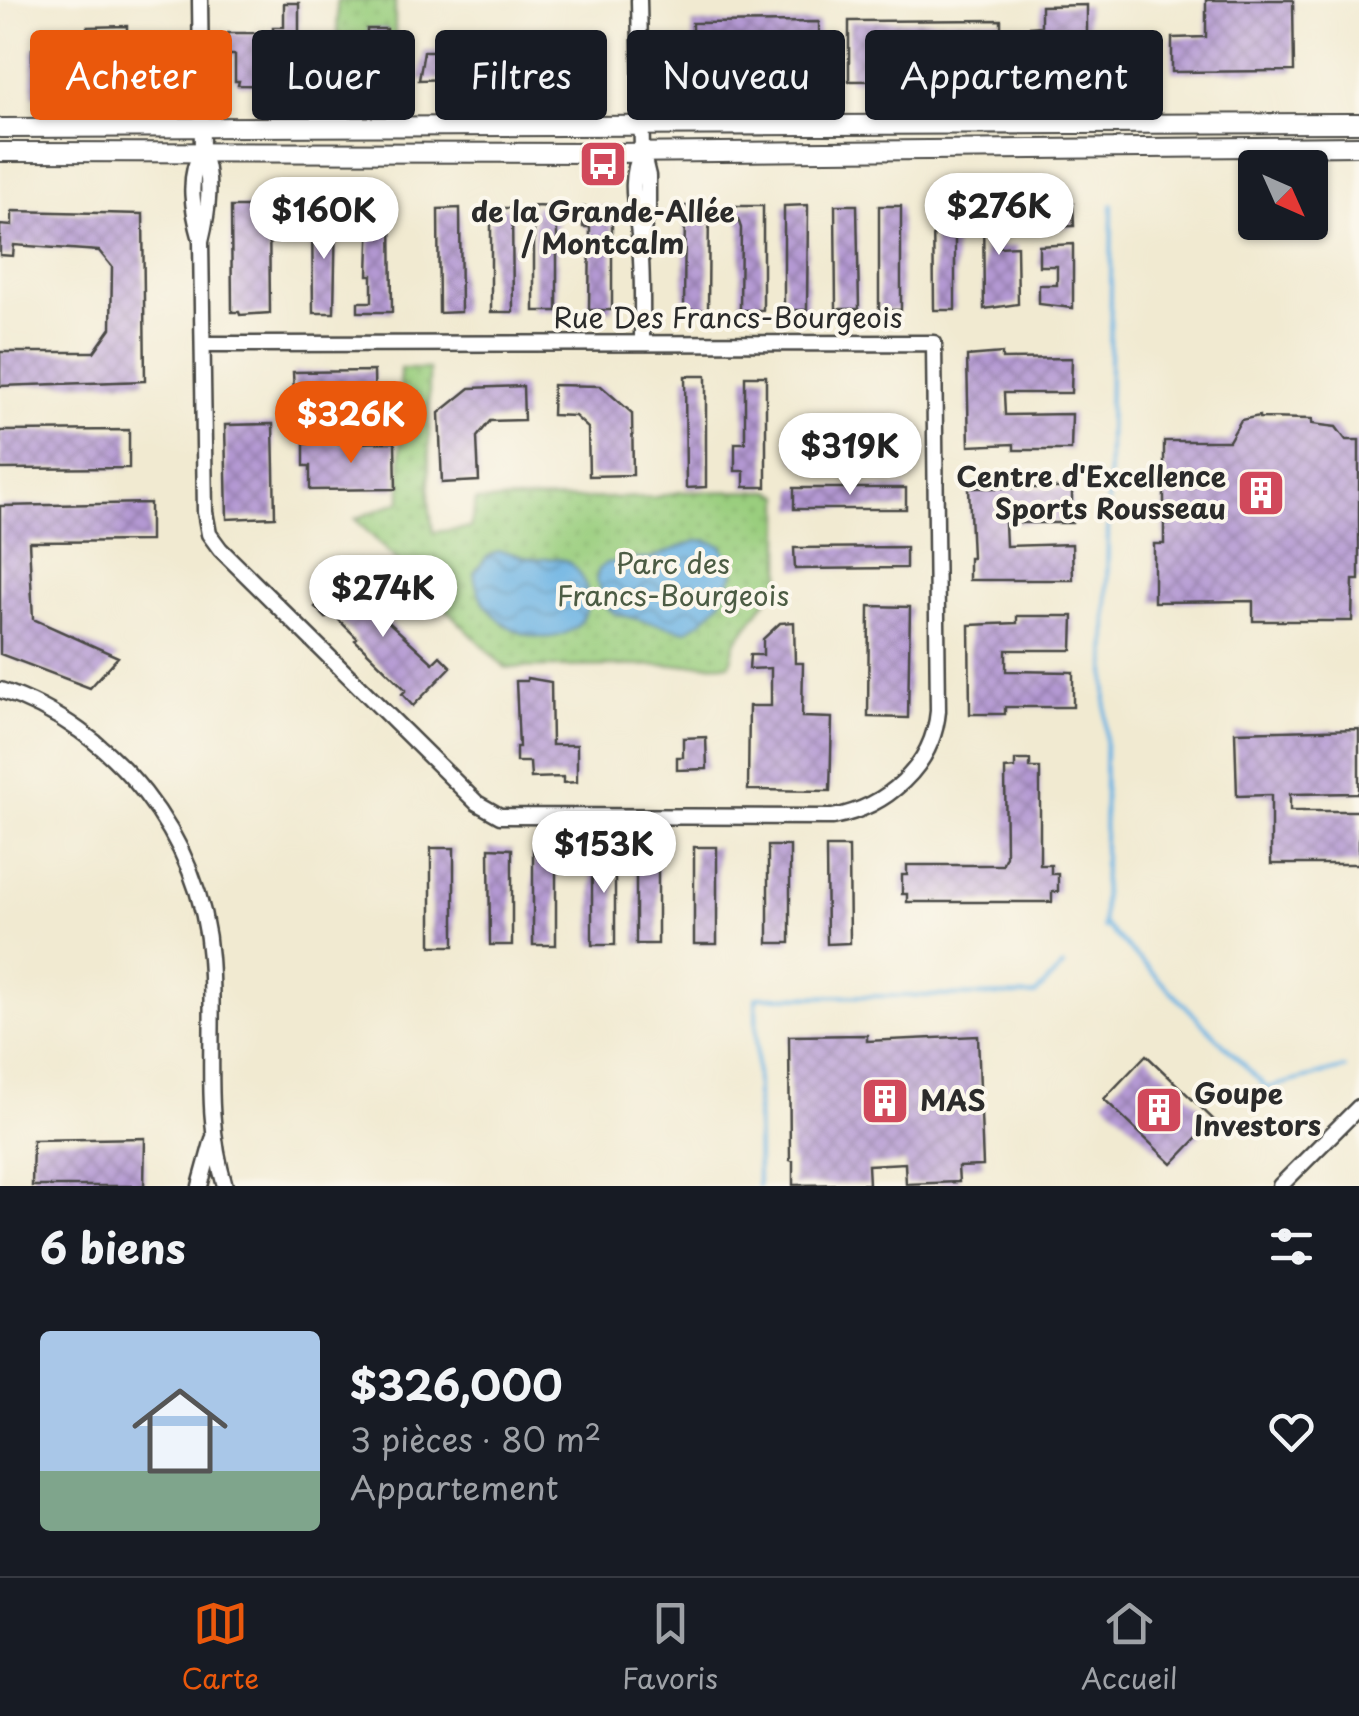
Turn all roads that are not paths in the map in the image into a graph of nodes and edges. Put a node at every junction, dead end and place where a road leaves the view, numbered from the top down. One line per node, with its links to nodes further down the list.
1 (200, 0): 6 (street, Rue Des Francs-Bourgeois)
2 (640, 0): 4 (street)
3 (1359, 122): 4 (street)
4 (641, 126): 6 (street); 9 (street)
5 (0, 128): 6 (street)
6 (202, 128): 8 (street, Rue Des Francs-Bourgeois)
7 (1359, 146): 9 (street)
8 (202, 151): 9 (street); 10 (street); 12 (street, Rue Des Francs-Bourgeois)
9 (642, 151): 11 (street)
10 (0, 152)
11 (642, 343): 12 (street, Rue Des Francs-Bourgeois); 12 (street, Rue Des Francs-Bourgeois)
12 (203, 344)
13 (0, 690): 15 (street)
14 (1359, 1106): 18 (street)
15 (213, 1138): 16 (street); 17 (street)
16 (200, 1186)
17 (225, 1186)
18 (1280, 1186)

